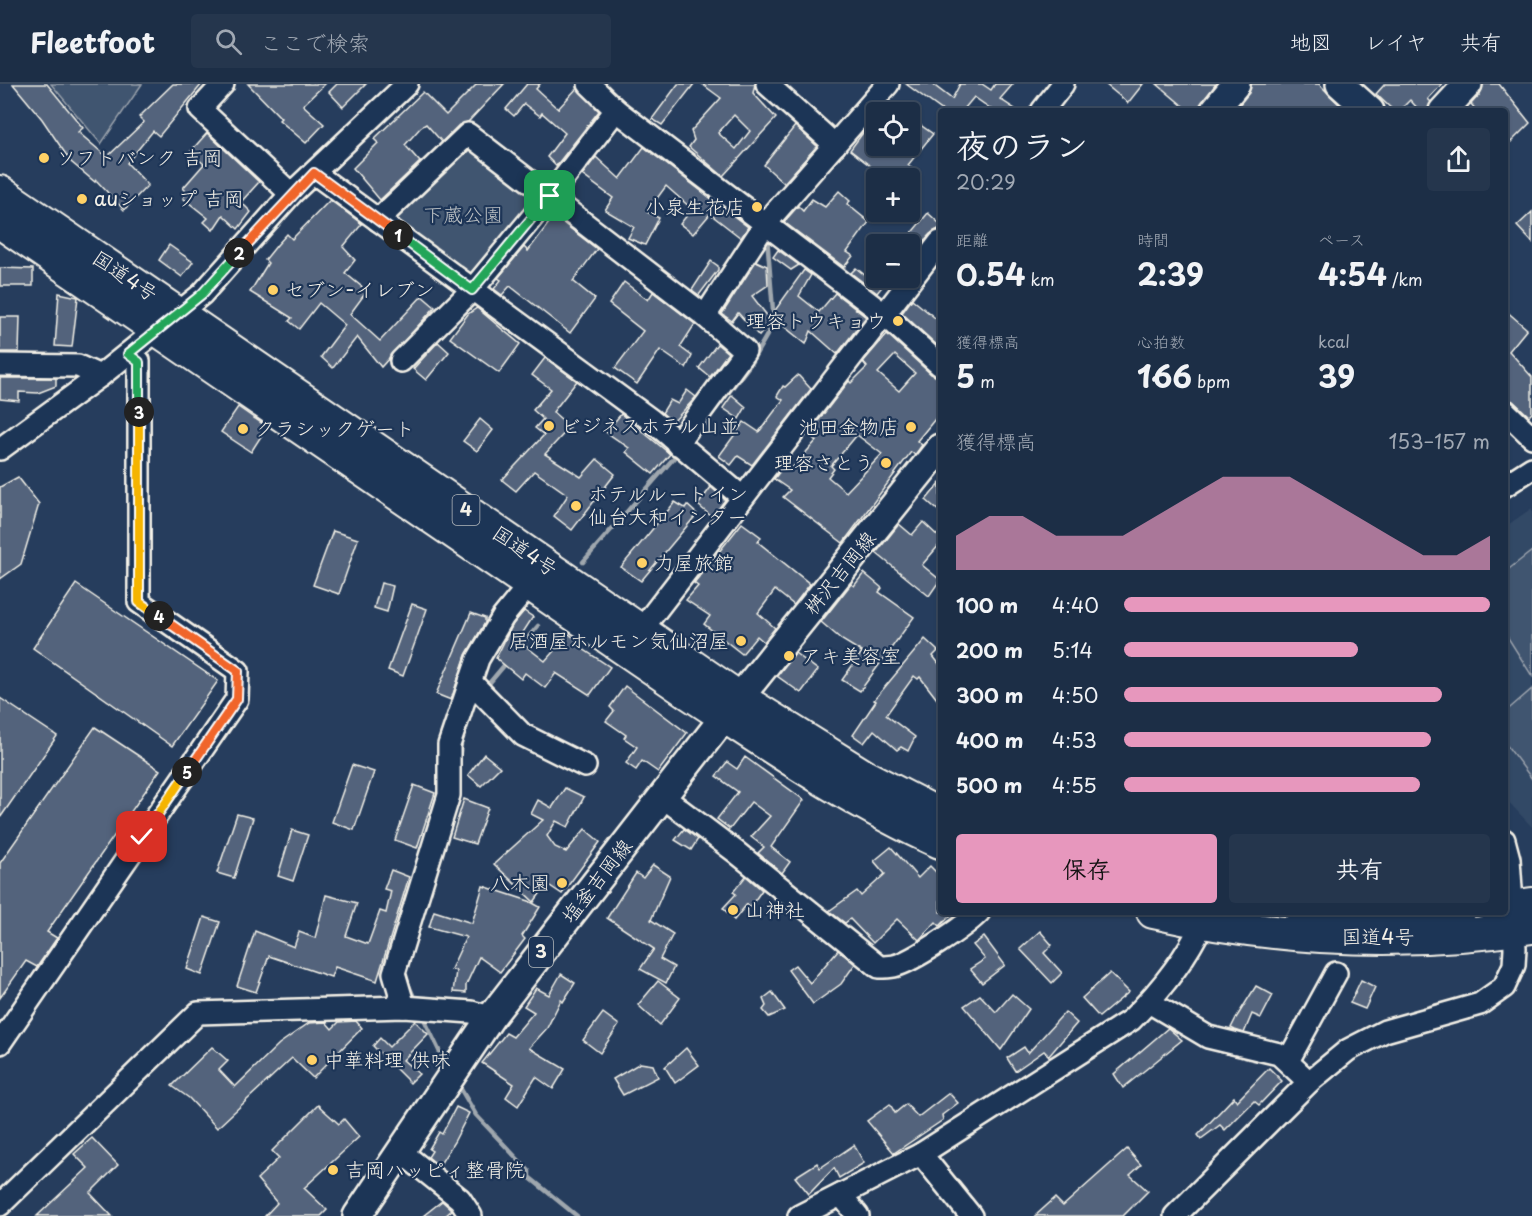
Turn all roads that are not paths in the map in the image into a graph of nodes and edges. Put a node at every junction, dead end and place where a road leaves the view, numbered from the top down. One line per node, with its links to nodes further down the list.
1 (223, 84): 18 (street)
2 (407, 84): 16 (street)
3 (589, 84): 14 (street)
4 (767, 84): 15 (street)
5 (888, 84): 15 (street)
6 (1236, 84): 11 (main road)
7 (1340, 84): 12 (main road)
8 (1468, 84): 13 (main road)
9 (1055, 87): 10 (street)
10 (1044, 108)
11 (1216, 108)
12 (1367, 108)
13 (1446, 108)
14 (616, 110): 19 (street); 22 (street)
15 (835, 145): 22 (street)
16 (314, 173): 18 (street); 20 (street)
17 (0, 192): 27 (highway, 国道4号 / 4)
18 (291, 194): 27 (street)
19 (550, 196): 20 (street); 24 (street); 26 (street)
20 (378, 220): 24 (street)
21 (0, 222): 27 (highway, 国道4号 / 4)
22 (771, 227): 25 (street); 26 (street)
23 (938, 246): 25 (street)
24 (472, 290): 29 (street); 35 (street)
25 (885, 315): 30 (street); 40 (street)
26 (705, 316): 35 (street)
27 (169, 320): 28 (street); 41 (highway, 国道4号 / 4); 42 (highway, 国道4号 / 4)
28 (128, 354): 32 (street); 58 (street)
29 (401, 361)
30 (938, 363)
31 (0, 365): 32 (street)
32 (100, 376): 36 (street)
33 (1508, 414): 34 (street)
34 (1532, 437)
35 (682, 448): 40 (street)
36 (0, 449)
37 (938, 450): 44 (main road, 桝沢吉岡線)
38 (1532, 468): 39 (street)
39 (1508, 483)
40 (742, 497): 42 (street)
41 (529, 585): 43 (street); 44 (highway, 国道4号 / 4)
42 (641, 630): 44 (highway, 国道4号 / 4)
43 (470, 681): 45 (street); 56 (street)
44 (732, 707): 46 (main road, 塩釜吉岡線 / 3); 47 (highway, 国道4号 / 4); 48 (highway, 国道4号 / 4)
45 (585, 766)
46 (663, 797): 50 (street); 57 (main road, 塩釜吉岡線 / 3)
47 (938, 814)
48 (938, 841)
49 (1508, 860): 52 (street)
50 (975, 915)
51 (1168, 915): 53 (highway, 国道4号)
52 (1519, 915): 53 (highway, 国道4号); 60 (street)
53 (1203, 922): 55 (street)
54 (1336, 973): 59 (street)
55 (1149, 1002): 59 (street); 62 (street)
56 (404, 1007): 57 (street); 64 (street)
57 (491, 1017): 61 (main road, 塩釜吉岡線 / 3)
58 (0, 1043)
59 (1287, 1061): 60 (street)
60 (1309, 1082): 70 (street)
61 (400, 1151): 65 (main road, 塩釜吉岡線 / 3); 66 (street)
62 (921, 1154): 63 (street); 69 (street)
63 (841, 1195): 67 (street); 68 (street)
64 (0, 1205)
65 (357, 1216)
66 (471, 1216)
67 (799, 1216)
68 (858, 1216)
69 (971, 1216)
70 (1175, 1216)

